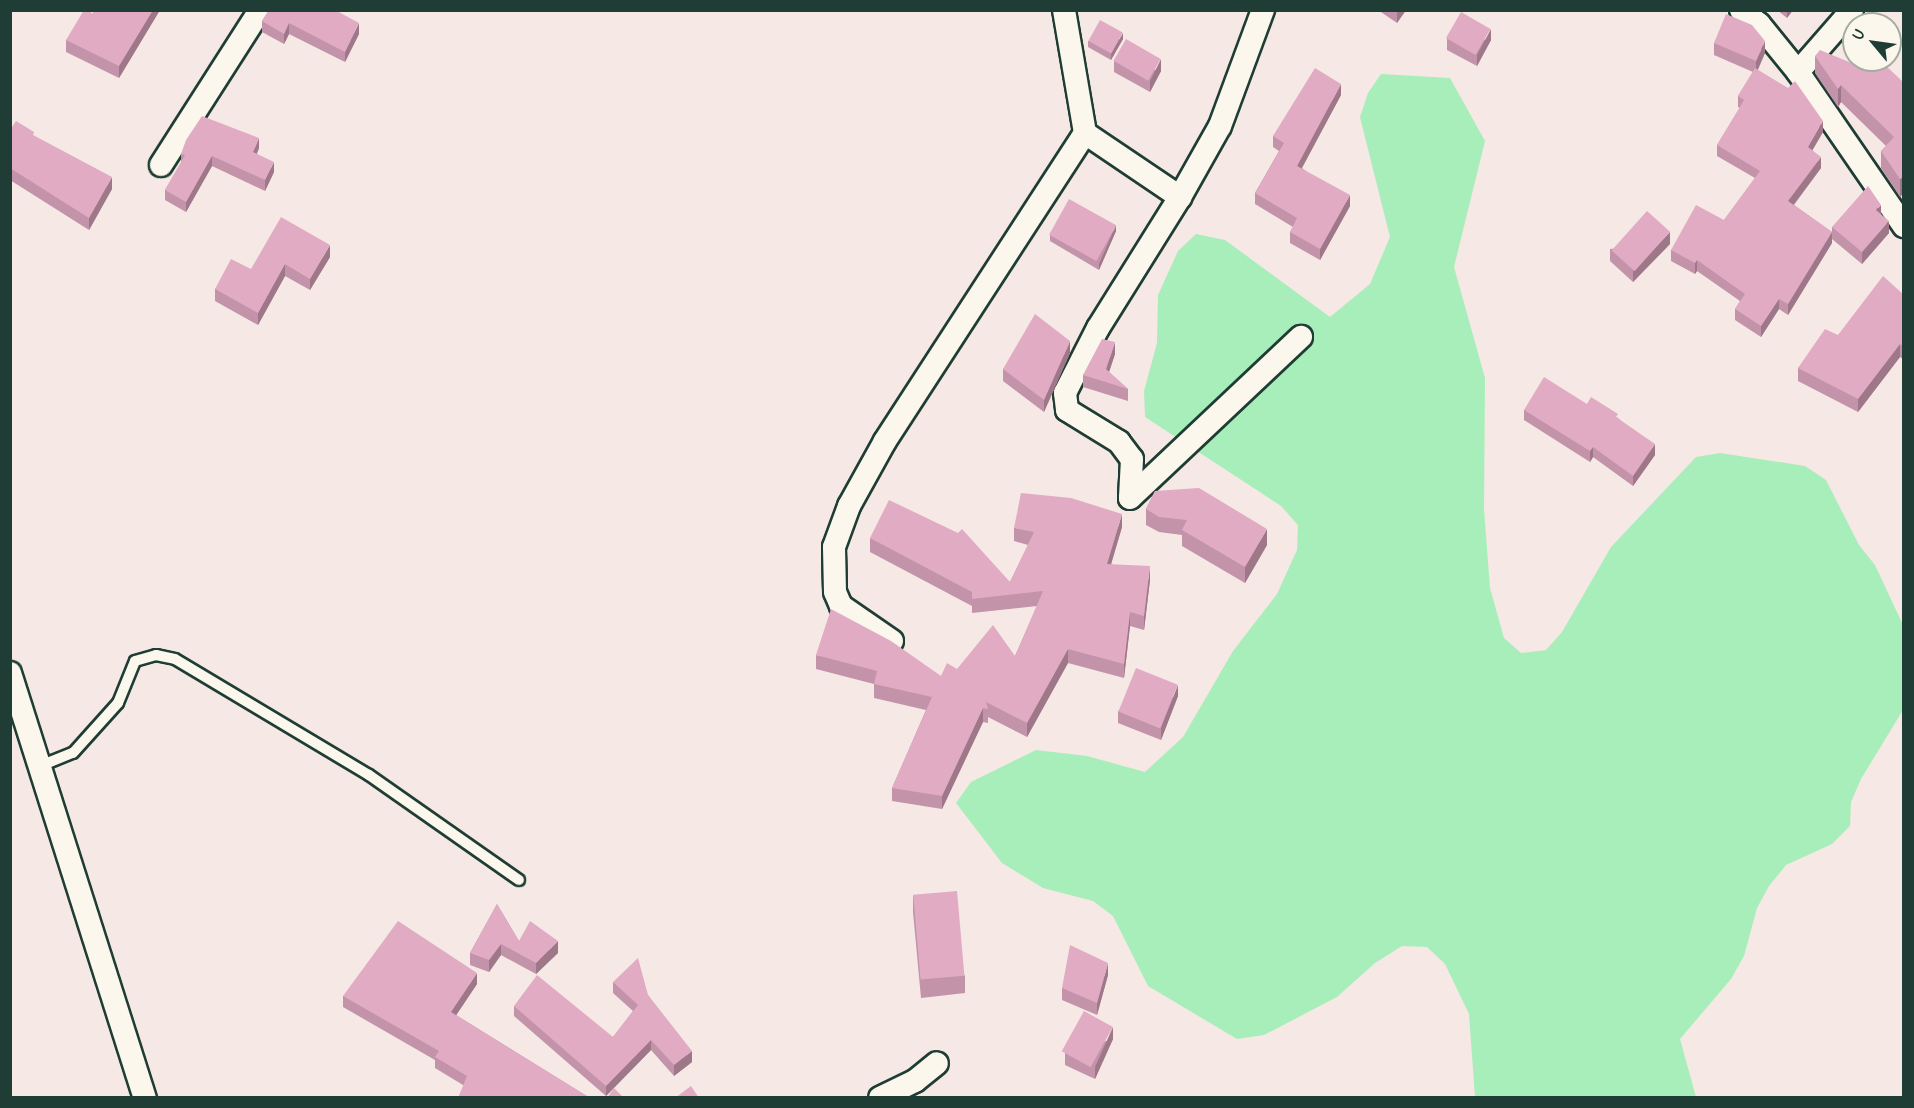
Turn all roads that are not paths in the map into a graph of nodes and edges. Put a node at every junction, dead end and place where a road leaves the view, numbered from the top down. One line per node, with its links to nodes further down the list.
1 (261, 10): 8 (street)
2 (1064, 10): 7 (street)
3 (1263, 10): 9 (street)
4 (1741, 10): 6 (street)
5 (1852, 10): 6 (street)
6 (1798, 72): 10 (street)
7 (1085, 133): 9 (street); 12 (street)
8 (161, 165)
9 (1180, 197): 11 (street)
10 (1904, 226)
11 (1301, 337)
12 (892, 641)
13 (11, 674): 14 (street)
14 (40, 766): 15 (lane); 17 (street)
15 (519, 880)
16 (937, 1063): 18 (street)
17 (145, 1098)
18 (880, 1098)

